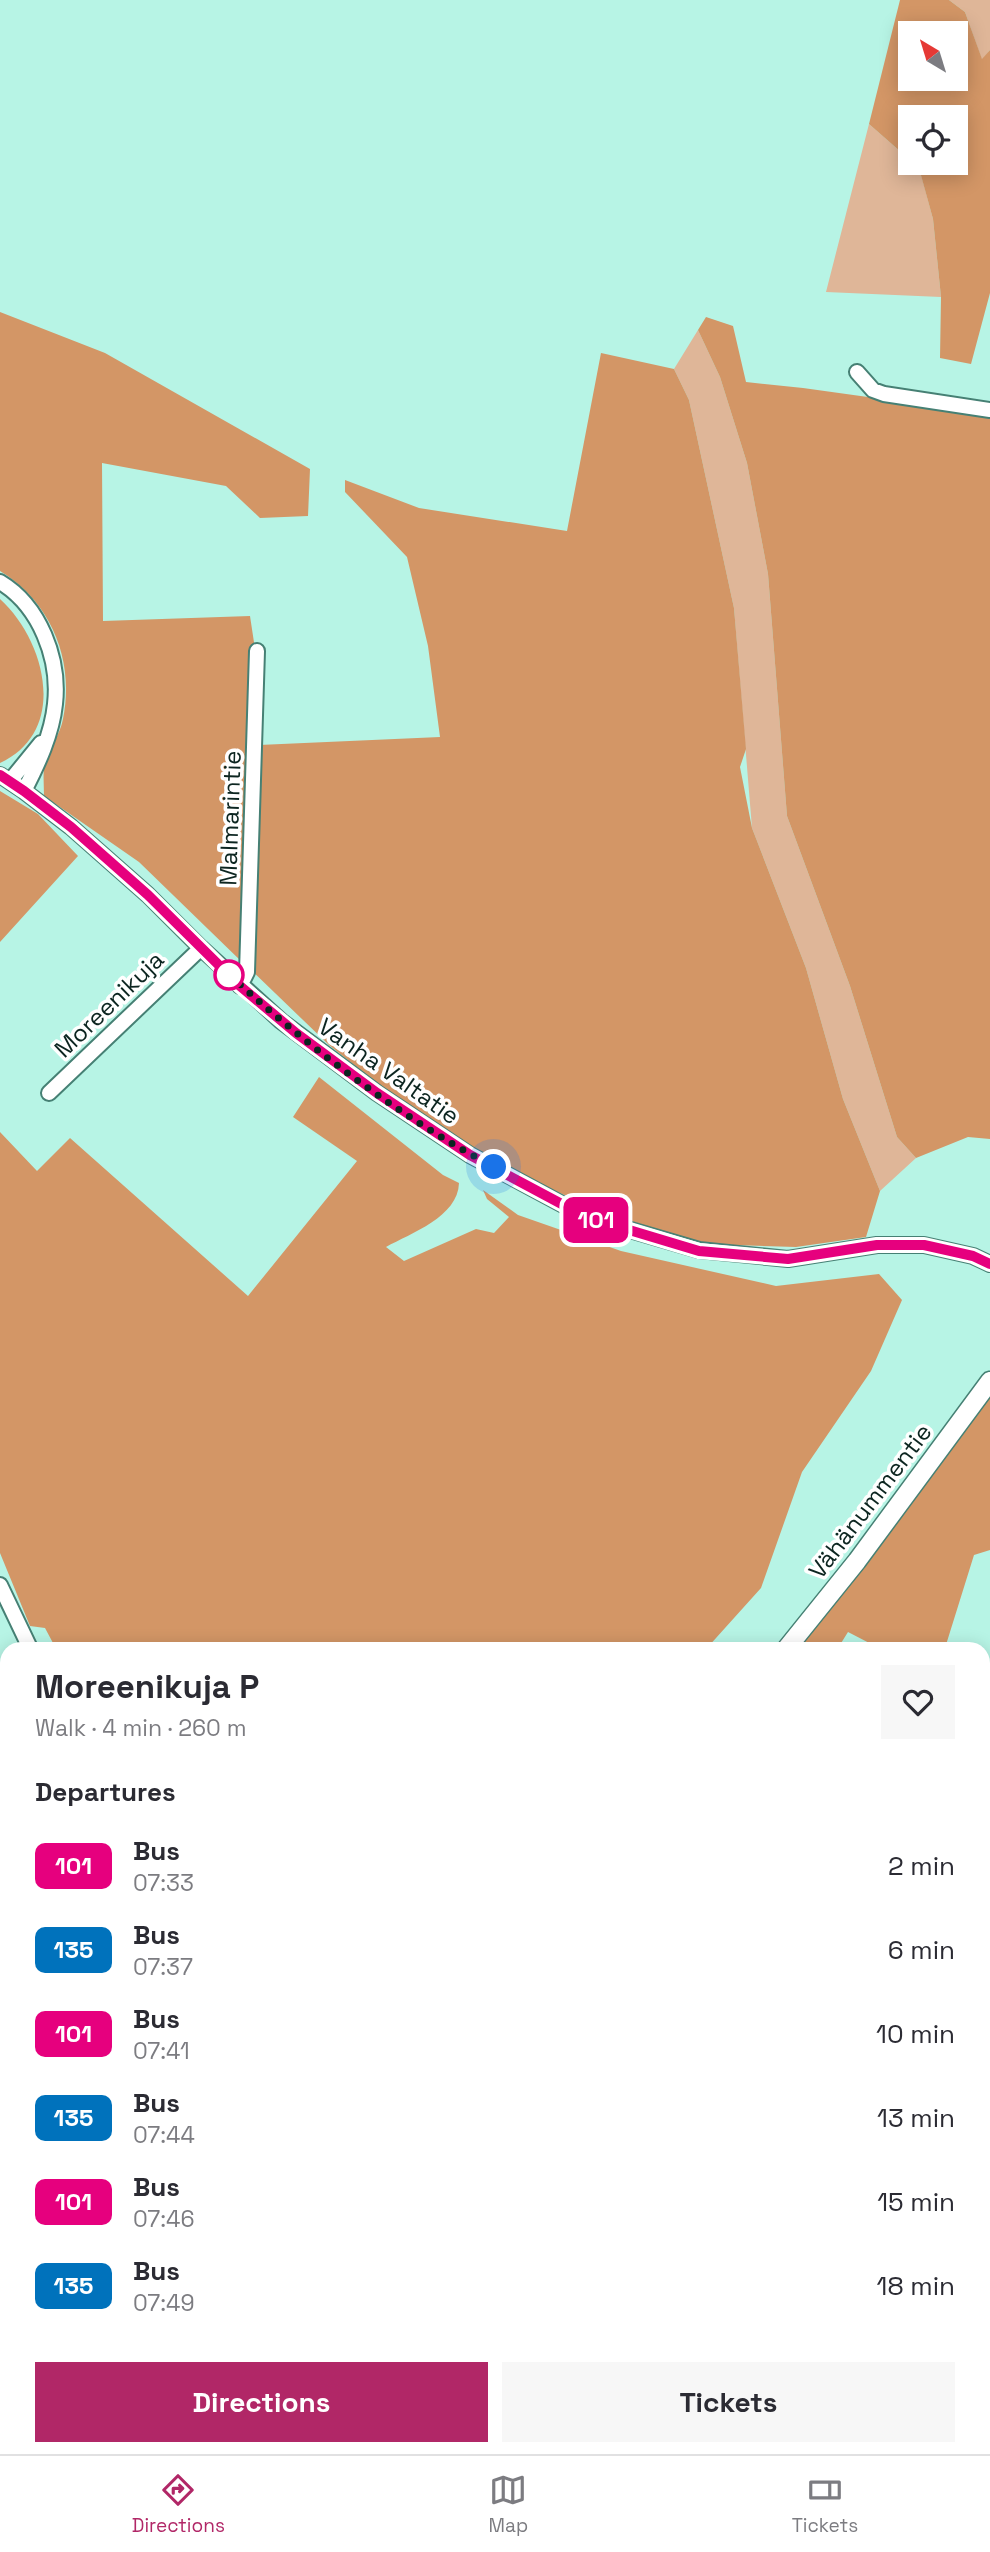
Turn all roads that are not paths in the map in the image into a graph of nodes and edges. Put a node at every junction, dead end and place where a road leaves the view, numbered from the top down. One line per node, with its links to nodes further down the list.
1 (857, 372): 2 (street)
2 (990, 410)
3 (0, 582): 5 (street)
4 (257, 650): 9 (street, Malmarintie)
5 (52, 723): 6 (street); 7 (street)
6 (5, 778): 7 (street, Vanha Valtatie)
7 (24, 791): 8 (street, Vanha Valtatie)
8 (201, 948): 9 (street, Vanha Valtatie); 10 (street, Moreenikuja)
9 (240, 986): 11 (street, Vanha Valtatie)
10 (49, 1093)
11 (990, 1264)
12 (990, 1381): 15 (main road, Vähänummentie)
13 (0, 1585): 14 (street)
14 (27, 1642)
15 (793, 1642)

